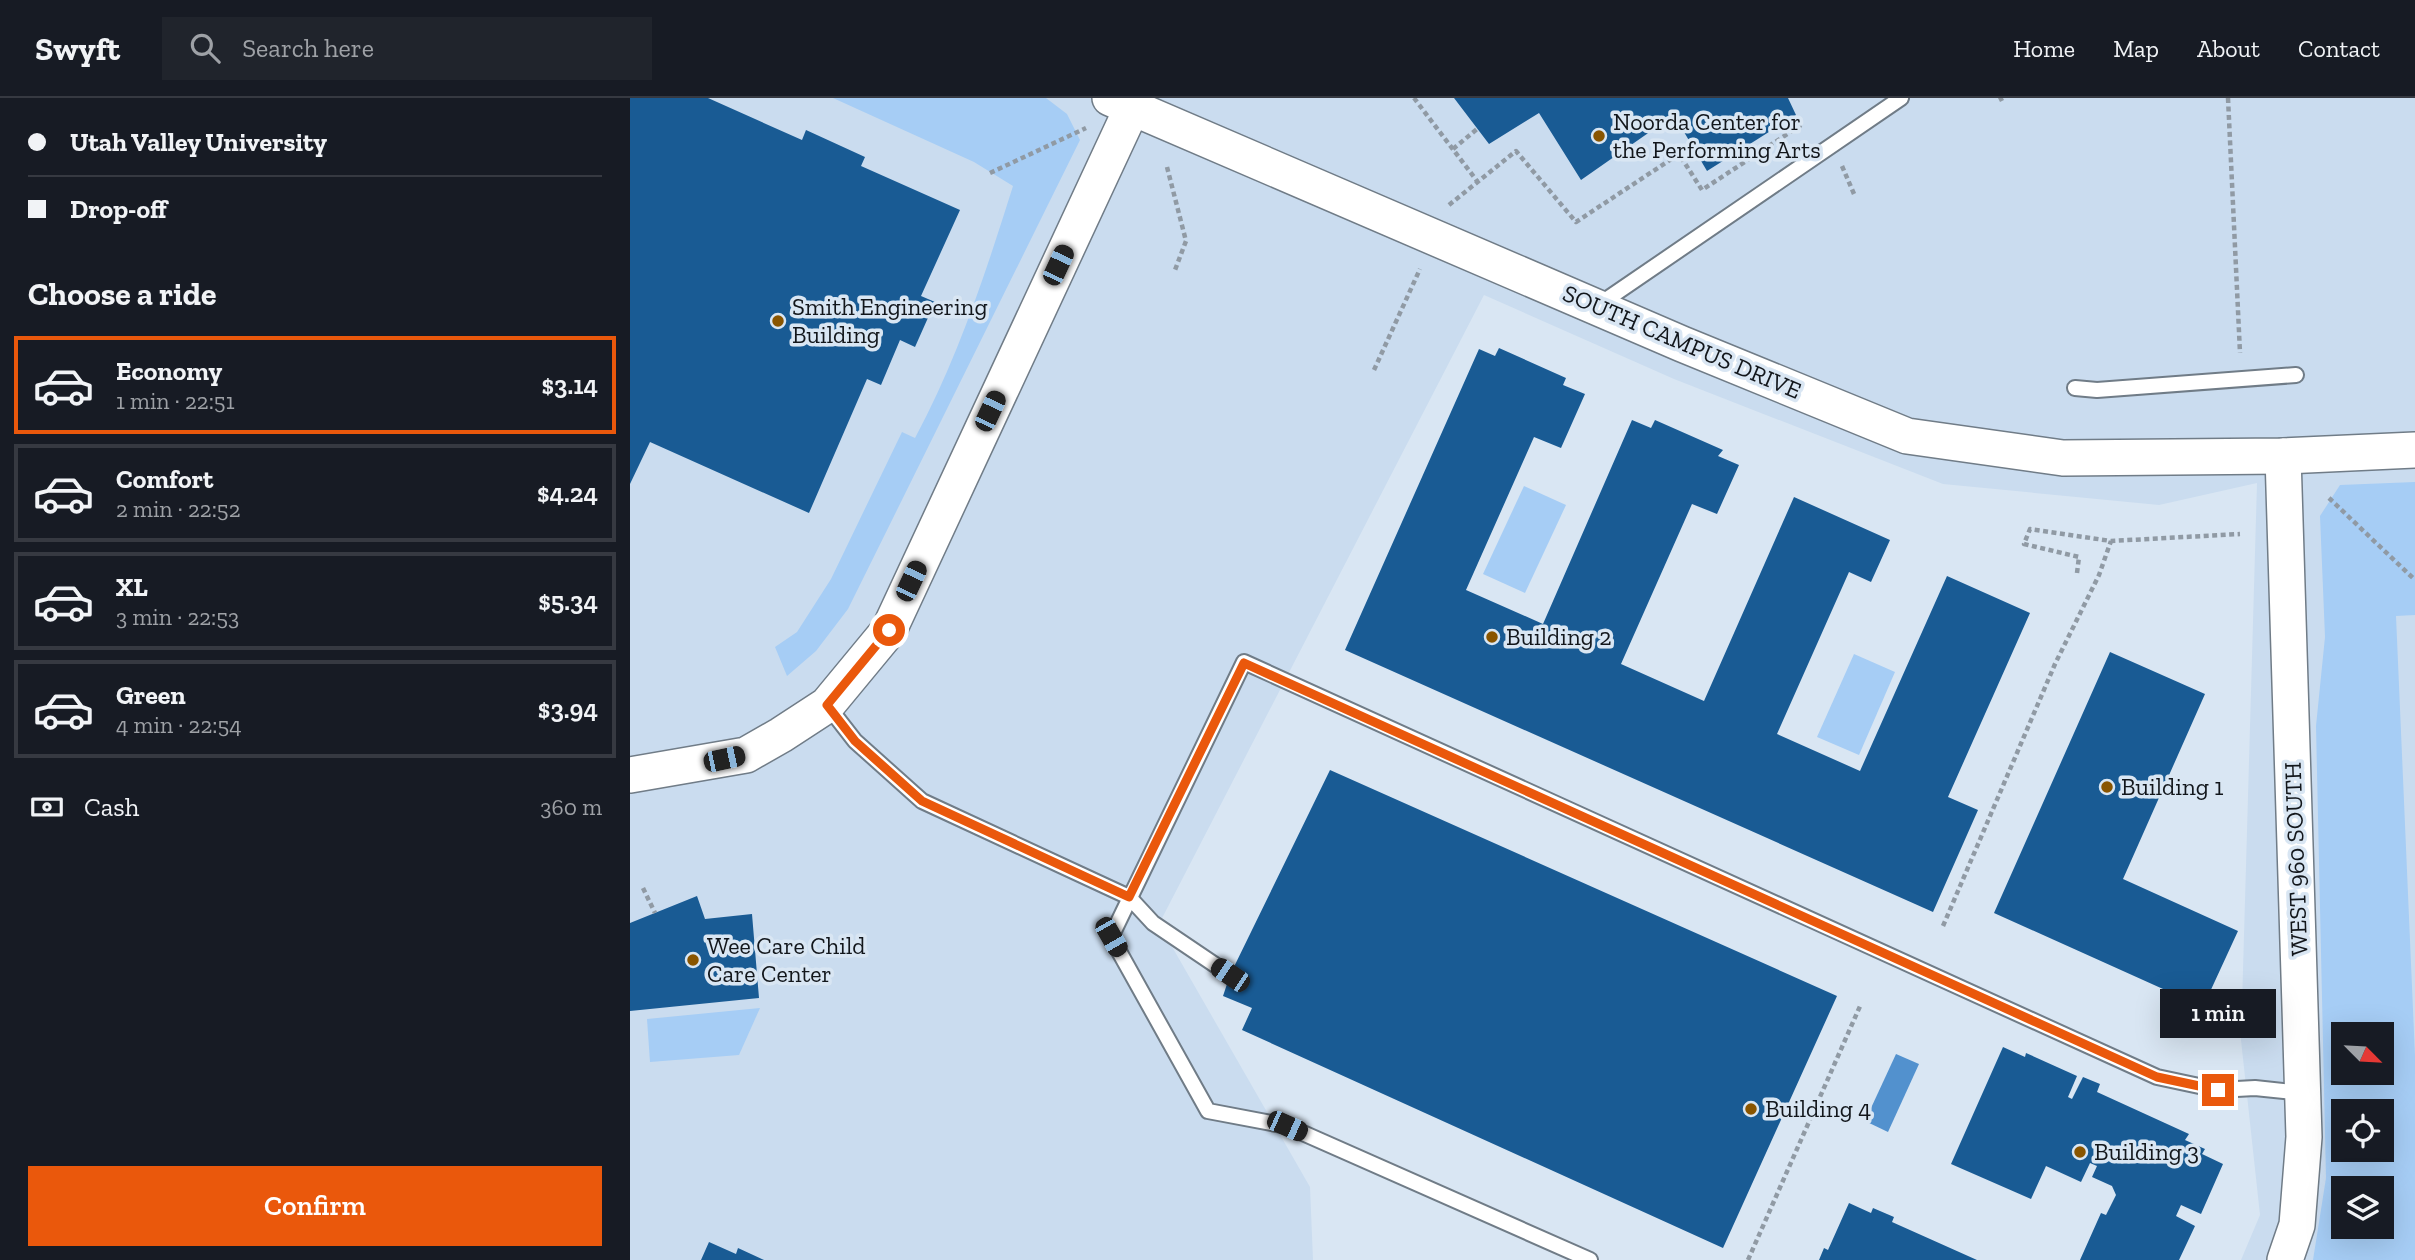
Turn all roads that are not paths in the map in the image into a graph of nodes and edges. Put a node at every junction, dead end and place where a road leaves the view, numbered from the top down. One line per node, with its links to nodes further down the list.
1 (1901, 98): 3 (lane)
2 (1126, 102): 3 (street, SOUTH CAMPUS DRIVE); 8 (street)
3 (1596, 307): 7 (street, SOUTH CAMPUS DRIVE)
4 (2296, 375): 5 (lane)
5 (2075, 388)
6 (2415, 450): 7 (street, SOUTH CAMPUS DRIVE)
7 (2283, 456): 12 (street, WEST 960 SOUTH)
8 (827, 705): 9 (street); 10 (lane)
9 (630, 775)
10 (1129, 897): 11 (lane); 12 (lane); 13 (lane)
11 (1230, 975)
12 (2303, 1093): 14 (street, WEST 960 SOUTH)
13 (1590, 1260)
14 (2286, 1260)

